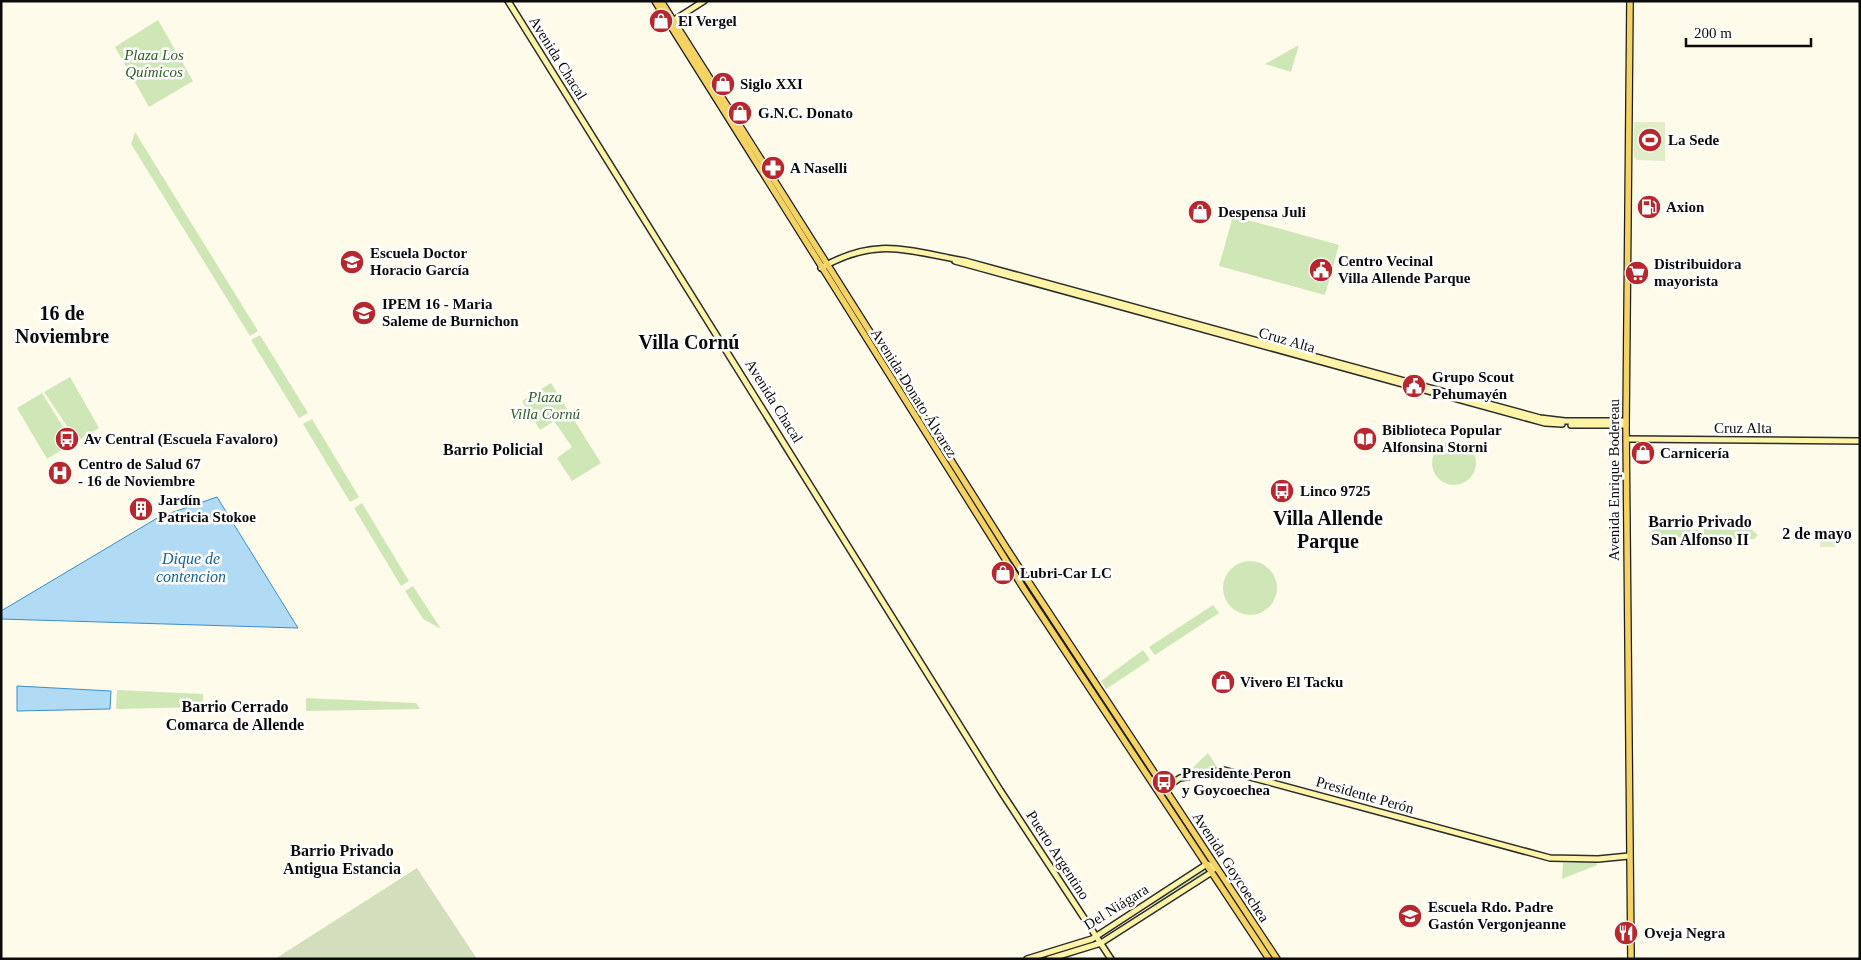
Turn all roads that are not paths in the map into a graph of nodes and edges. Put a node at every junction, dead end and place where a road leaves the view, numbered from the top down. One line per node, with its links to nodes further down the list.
1 (508, 1): 11 (main road, Avenida Chacal)
2 (655, 1): 6 (main road, Avenida Donato Álvarez)
3 (661, 1): 6 (main road, Avenida Donato Álvarez)
4 (704, 1): 6 (main road)
5 (1630, 1): 8 (main road, Avenida Enrique Bodereau)
6 (671, 22): 7 (main road, Avenida Donato Álvarez)
7 (824, 266): 8 (main road, Cruz Alta); 12 (main road, Avenida Donato Álvarez)
8 (1626, 423): 9 (main road, Avenida Enrique Bodereau)
9 (1626, 439): 10 (main road, Cruz Alta); 13 (main road, Avenida Enrique Bodereau)
10 (1860, 441)
11 (1000, 790): 15 (main road, Puerto Argentino)
12 (1163, 791): 13 (main road, Presidente Perón); 14 (main road, Avenida Goycoechea)
13 (1630, 856): 22 (main road, Avenida Enrique Bodereau)
14 (1212, 866): 15 (main road, Del Niágara); 16 (main road, Del Niágara); 20 (main road, Avenida Goycoechea); 21 (main road, Avenida Goycoechea)
15 (1096, 936): 16 (main road, Puerto Argentino); 17 (main road, Del Niágara)
16 (1100, 943): 18 (main road, Del Niágara); 19 (main road, Puerto Argentino)
17 (1027, 959)
18 (1049, 959)
19 (1111, 959)
20 (1269, 959)
21 (1276, 959)
22 (1631, 959)

